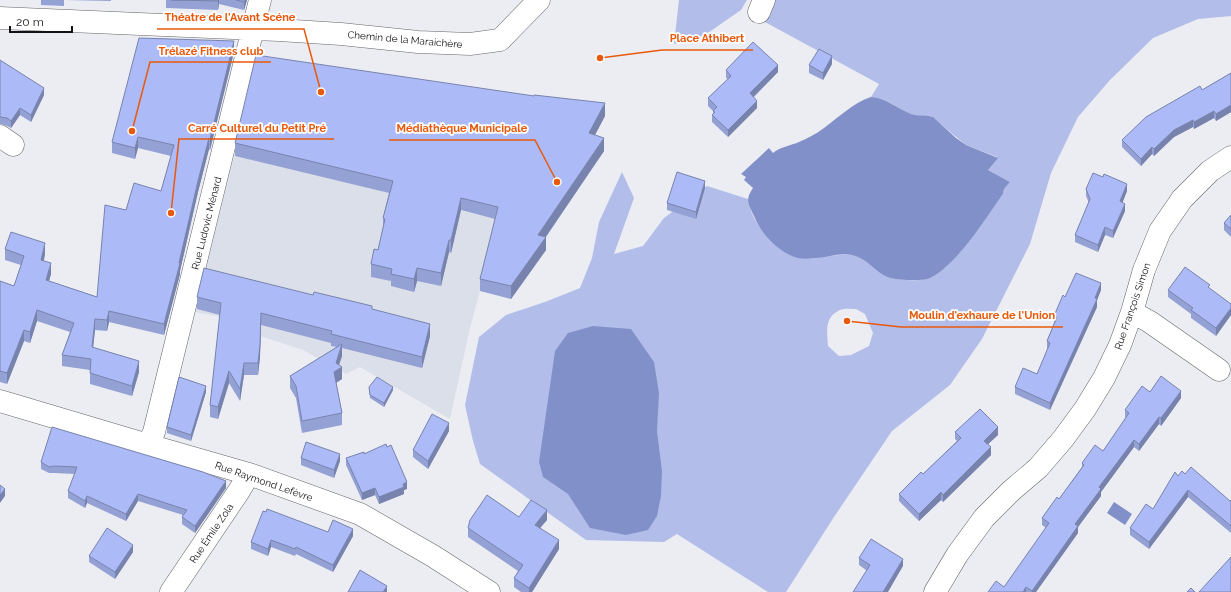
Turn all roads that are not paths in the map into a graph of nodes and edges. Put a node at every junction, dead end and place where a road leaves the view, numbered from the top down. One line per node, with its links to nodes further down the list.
1 (260, 0): 4 (street, Rue Ludovic Ménard)
2 (540, 0): 4 (street, Chemin de la Maraichère)
3 (0, 18): 4 (street, Chemin de la Maraichère)
4 (254, 28): 9 (street, Rue Ludovic Ménard)
5 (1231, 157): 6 (street, Rue François Simon)
6 (1132, 312): 7 (street); 13 (street, Rue François Simon)
7 (1219, 370)
8 (0, 401): 9 (street, Rue Raymond Lefèvre)
9 (148, 445): 10 (street, Rue Raymond Lefèvre)
10 (249, 474): 11 (street, Rue Émile Zola); 12 (street, Rue Raymond Lefèvre)
11 (171, 592)
12 (489, 592)
13 (935, 592)

